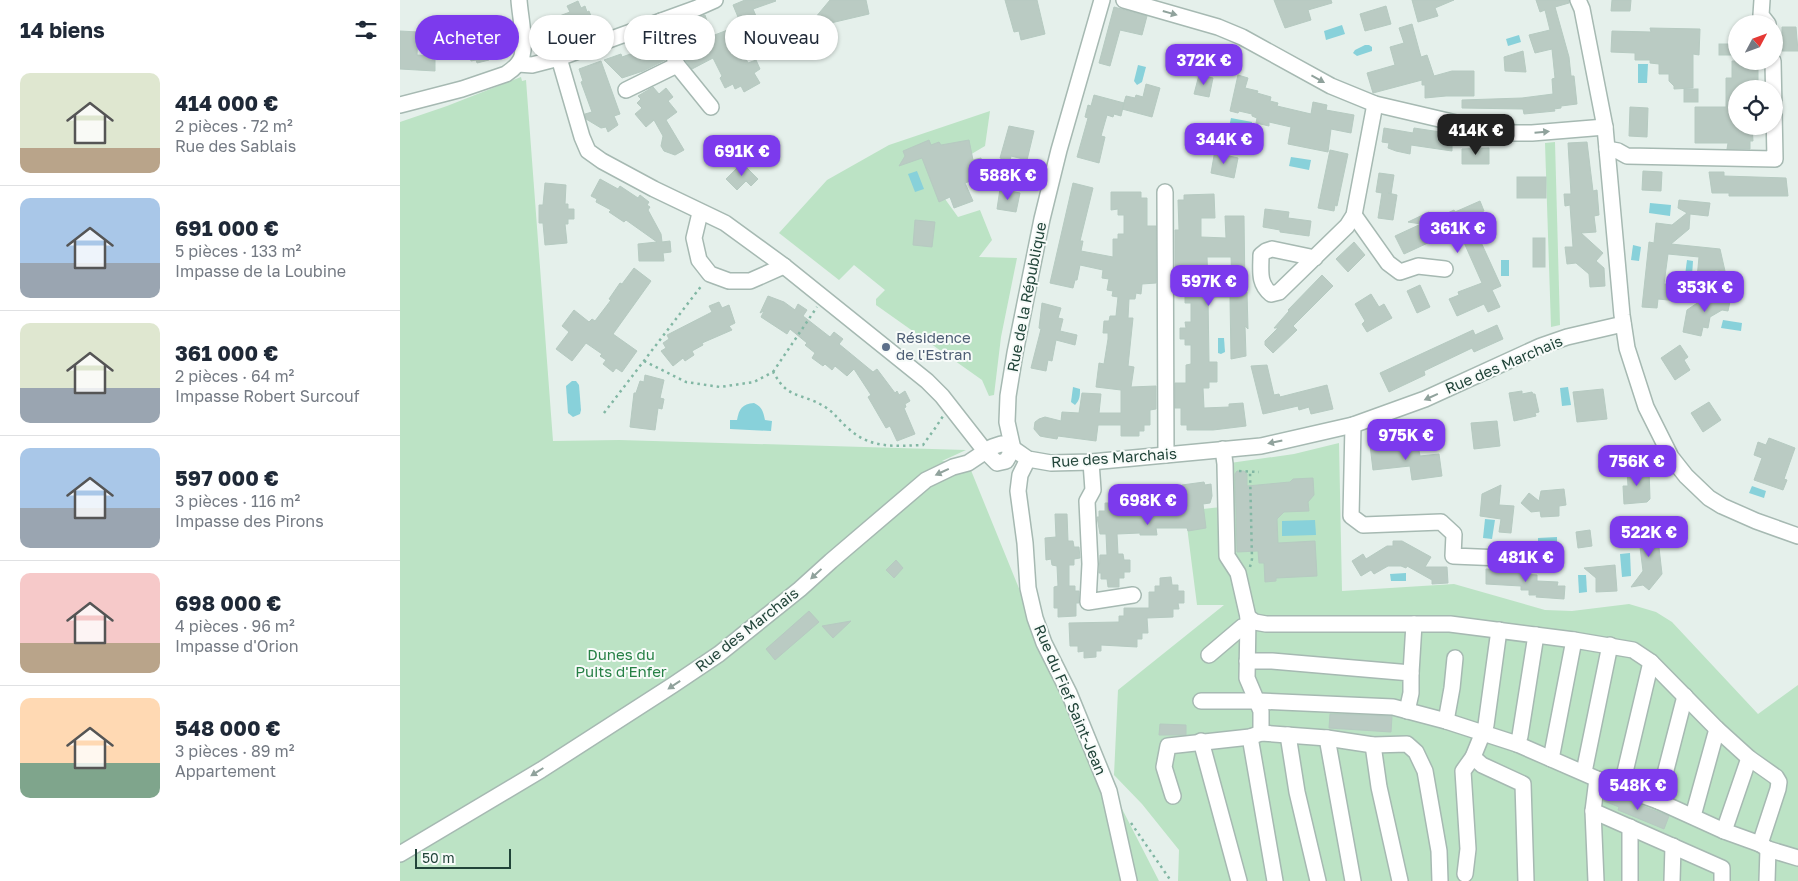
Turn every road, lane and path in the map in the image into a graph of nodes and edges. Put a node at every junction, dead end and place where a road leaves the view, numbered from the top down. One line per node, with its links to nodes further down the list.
1 (518, 0): 12 (street)
2 (715, 0): 7 (street)
3 (1102, 0): 34 (street, Rue de la République)
4 (1124, 0): 16 (street, one-way to 16)
5 (1578, 0): 19 (street)
6 (1762, 0): 8 (street)
7 (678, 15)
8 (1762, 15)
9 (551, 60): 12 (street)
10 (560, 60): 22 (street)
11 (675, 60): 13 (street)
12 (518, 64): 17 (street)
13 (677, 65): 15 (street); 18 (street)
14 (1774, 70): 20 (street)
15 (626, 90)
16 (1375, 104): 19 (street, one-way to 19); 23 (street)
17 (400, 105)
18 (711, 107)
19 (1605, 127): 20 (street)
20 (1607, 149): 29 (street)
21 (1165, 192): 39 (street)
22 (700, 213): 25 (street); 27 (street)
23 (1354, 215): 24 (street); 26 (street)
24 (1315, 258)
25 (784, 266): 27 (street); 28 (street)
26 (1445, 269)
27 (710, 274): 30 (path)
28 (823, 298): 31 (path); 32 (street)
29 (1623, 324): 35 (street, Rue des Marchais, one-way to 35); 45 (street)
30 (644, 361): 31 (path); 33 (path)
31 (773, 372): 32 (path)
32 (949, 405): 36 (street)
33 (604, 413)
34 (1007, 422): 36 (street, Rue de la République); 37 (street, Rue de la République)
35 (1353, 426): 38 (street, Rue des Marchais, one-way to 38); 46 (street)
36 (989, 449): 37 (street); 87 (street, Rue des Marchais, one-way to 87)
37 (1013, 449): 40 (street, Rue des Marchais)
38 (1223, 449): 39 (street, Rue des Marchais); 42 (street)
39 (1166, 455): 41 (street, Rue des Marchais)
40 (1028, 459): 41 (street, Rue des Marchais); 90 (street, Rue du Fief Saint-Jean)
41 (1091, 462): 48 (street)
42 (1225, 470): 43 (path); 47 (street)
43 (1250, 472): 44 (path); 47 (path)
44 (1259, 472)
45 (1798, 536)
46 (1551, 560)
47 (1242, 593): 49 (street)
48 (1133, 595)
49 (1248, 622): 50 (street); 55 (street); 57 (street)
50 (1414, 624): 51 (street); 59 (street)
51 (1499, 630): 52 (street); 66 (street)
52 (1536, 635): 53 (street); 71 (street)
53 (1574, 640): 54 (street); 75 (street)
54 (1610, 645): 58 (street); 76 (street)
55 (1209, 655)
56 (1455, 658): 64 (street)
57 (1247, 661): 59 (street); 62 (street)
58 (1651, 662): 60 (street); 77 (street)
59 (1411, 673): 63 (street)
60 (1685, 696): 65 (street); 79 (street)
61 (1200, 702): 62 (street)
62 (1258, 702): 63 (street); 67 (street)
63 (1407, 711): 64 (street)
64 (1446, 721): 66 (street)
65 (1717, 729): 74 (street); 82 (street)
66 (1482, 733): 71 (street); 73 (street)
67 (1255, 735): 68 (street); 70 (street); 93 (street)
68 (1288, 735): 69 (street); 94 (street)
69 (1327, 738): 72 (street); 95 (street)
70 (1201, 741): 78 (street); 92 (street)
71 (1517, 744): 75 (street)
72 (1373, 745): 96 (street); 97 (street)
73 (1473, 757): 89 (street); 98 (street)
74 (1749, 758): 84 (street); 86 (street)
75 (1551, 759): 76 (street)
76 (1590, 775): 77 (street); 80 (street)
77 (1621, 789): 79 (street)
78 (1173, 796)
79 (1658, 802): 82 (street)
80 (1593, 811): 83 (street); 99 (street)
81 (1126, 815): 91 (path)
82 (1693, 816): 84 (street)
83 (1630, 827): 85 (street); 100 (street)
84 (1724, 831): 86 (street)
85 (1673, 846): 101 (street); 102 (street)
86 (1764, 846): 88 (street); 103 (street)
87 (400, 854)
88 (1798, 858)
89 (1465, 874)
90 (1129, 881)
91 (1171, 881)
92 (1239, 881)
93 (1275, 881)
94 (1318, 881)
95 (1353, 881)
96 (1400, 881)
97 (1440, 881)
98 (1526, 881)
99 (1596, 881)
100 (1630, 881)
101 (1672, 881)
102 (1722, 881)
103 (1767, 881)

